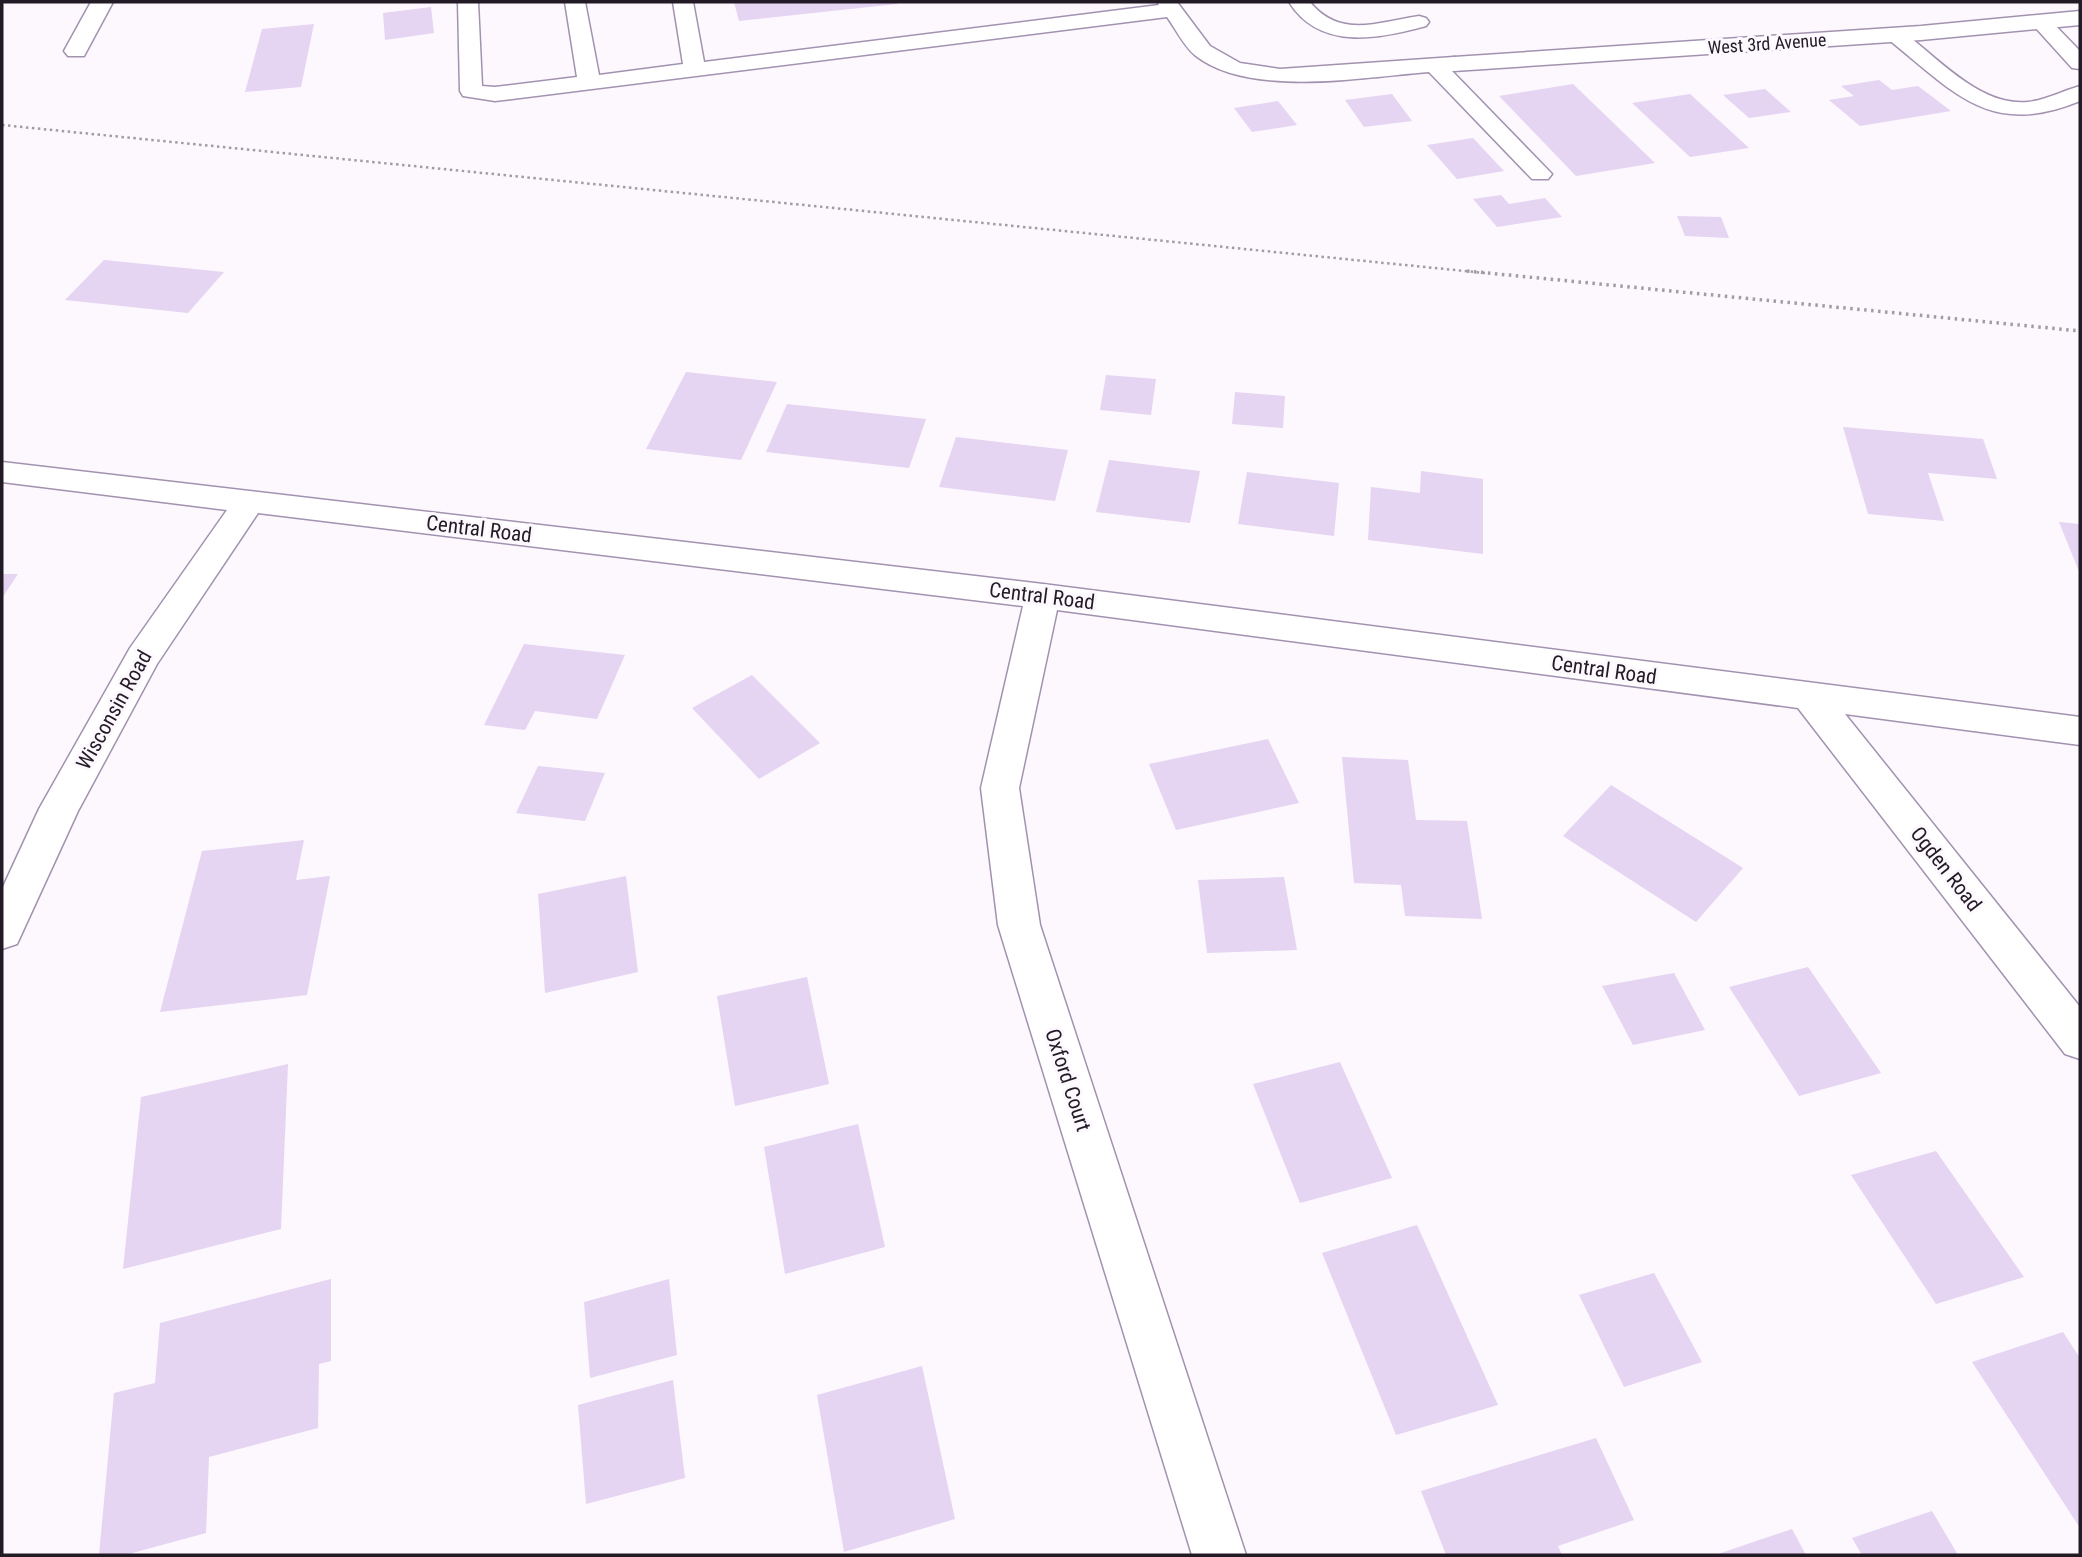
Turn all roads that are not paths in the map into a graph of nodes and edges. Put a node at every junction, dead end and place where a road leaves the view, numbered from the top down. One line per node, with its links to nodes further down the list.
1 (102, 2): 12 (street)
2 (468, 2): 16 (lane)
3 (575, 2): 16 (lane)
4 (683, 2): 15 (lane)
5 (1299, 2): 9 (lane)
6 (1401, 2): 9 (lane)
7 (1170, 6): 14 (lane); 15 (lane)
8 (2080, 18): 10 (street, West 3rd Avenue)
9 (1419, 22): 14 (lane)
10 (2041, 22): 11 (street, West 3rd Avenue); 13 (lane)
11 (1895, 35): 14 (street, West 3rd Avenue); 17 (lane)
12 (76, 51)
13 (2080, 63)
14 (1444, 65): 18 (lane)
15 (695, 70): 16 (lane)
16 (589, 82)
17 (2080, 93)
18 (1540, 174)
19 (2, 472): 20 (street, Central Road)
20 (249, 502): 21 (street, Central Road); 24 (street, Wisconsin Road)
21 (1043, 596): 22 (street, Central Road); 26 (street, Oxford Court)
22 (1811, 698): 23 (street, Central Road); 25 (street, Ogden Road)
23 (2080, 731)
24 (2, 932)
25 (2080, 1040)
26 (1219, 1555)

